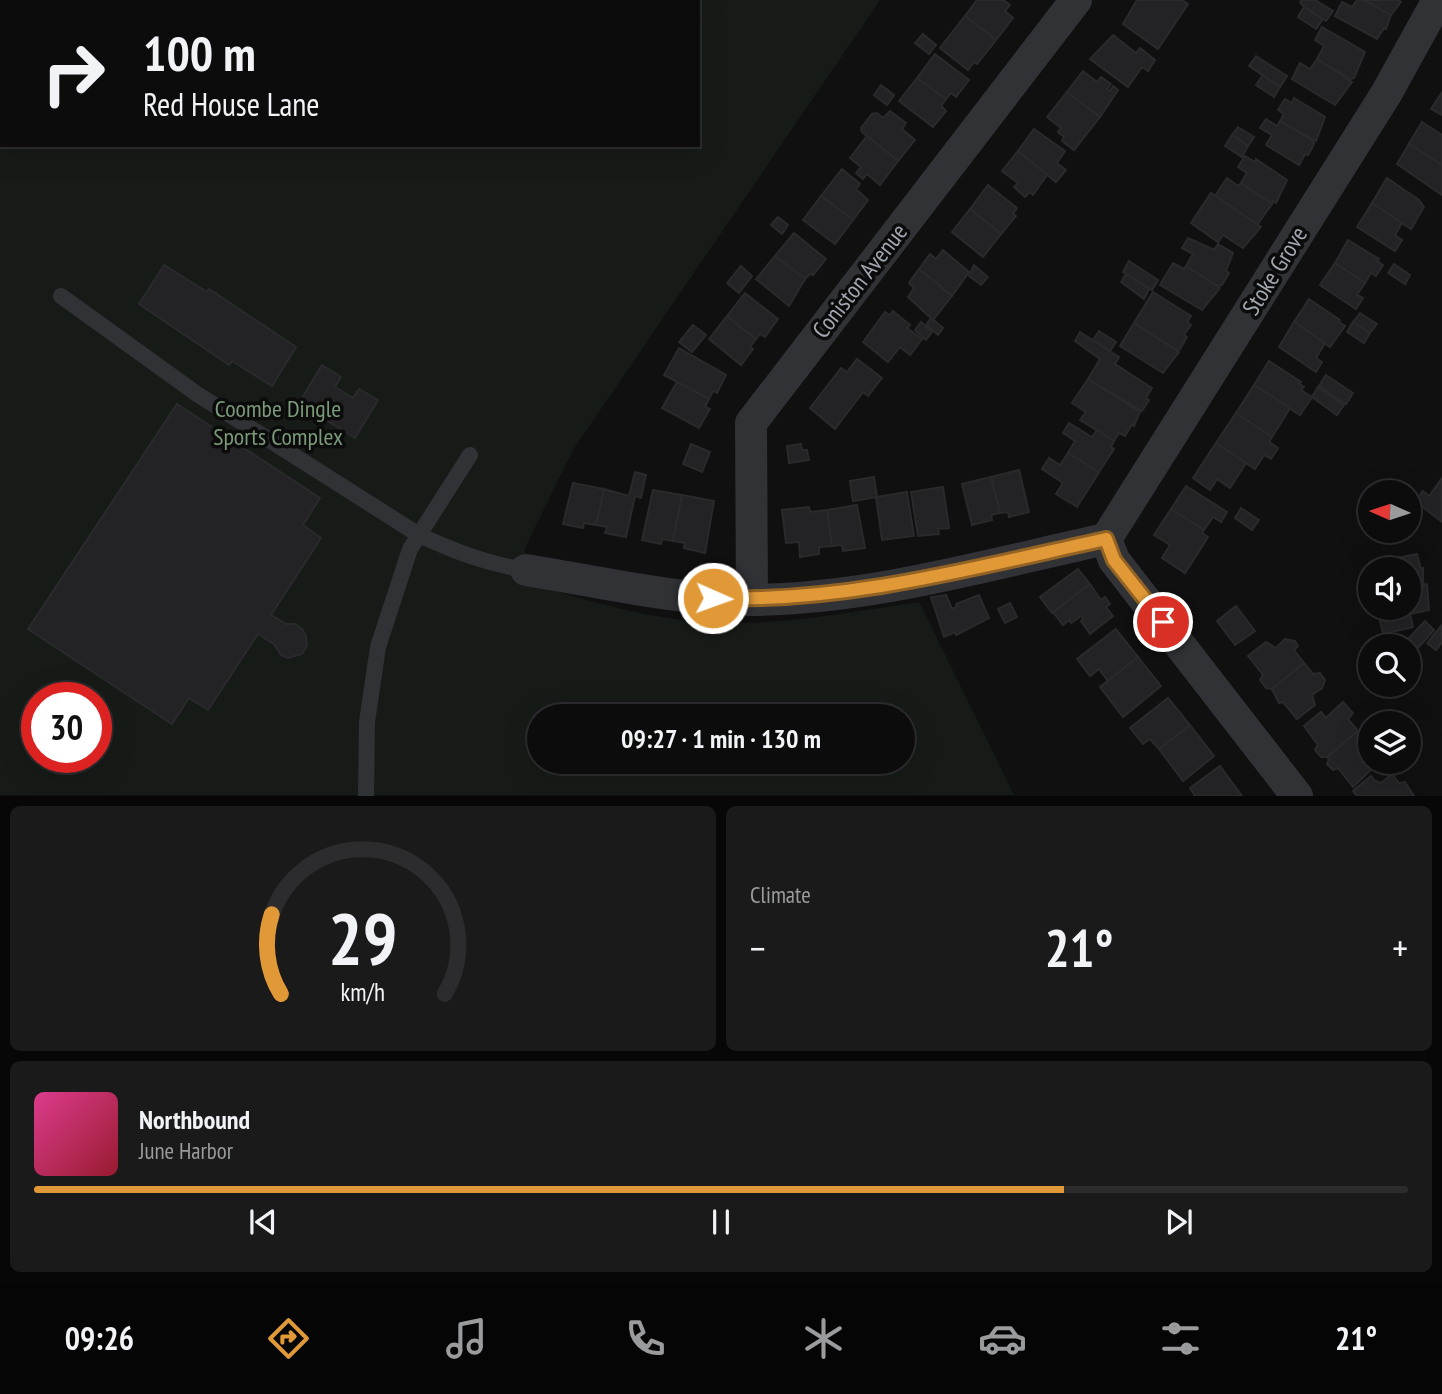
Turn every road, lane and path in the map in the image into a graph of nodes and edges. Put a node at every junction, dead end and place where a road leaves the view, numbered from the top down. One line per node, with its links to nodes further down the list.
1 (1076, 0): 8 (street, Coniston Avenue)
2 (1438, 0): 6 (street, Stoke Grove)
3 (61, 296): 5 (lane)
4 (470, 455): 5 (lane)
5 (419, 534): 7 (lane); 9 (lane)
6 (1106, 539): 8 (street); 10 (street)
7 (526, 570): 8 (street)
8 (752, 600)
9 (366, 796)
10 (1297, 796)

